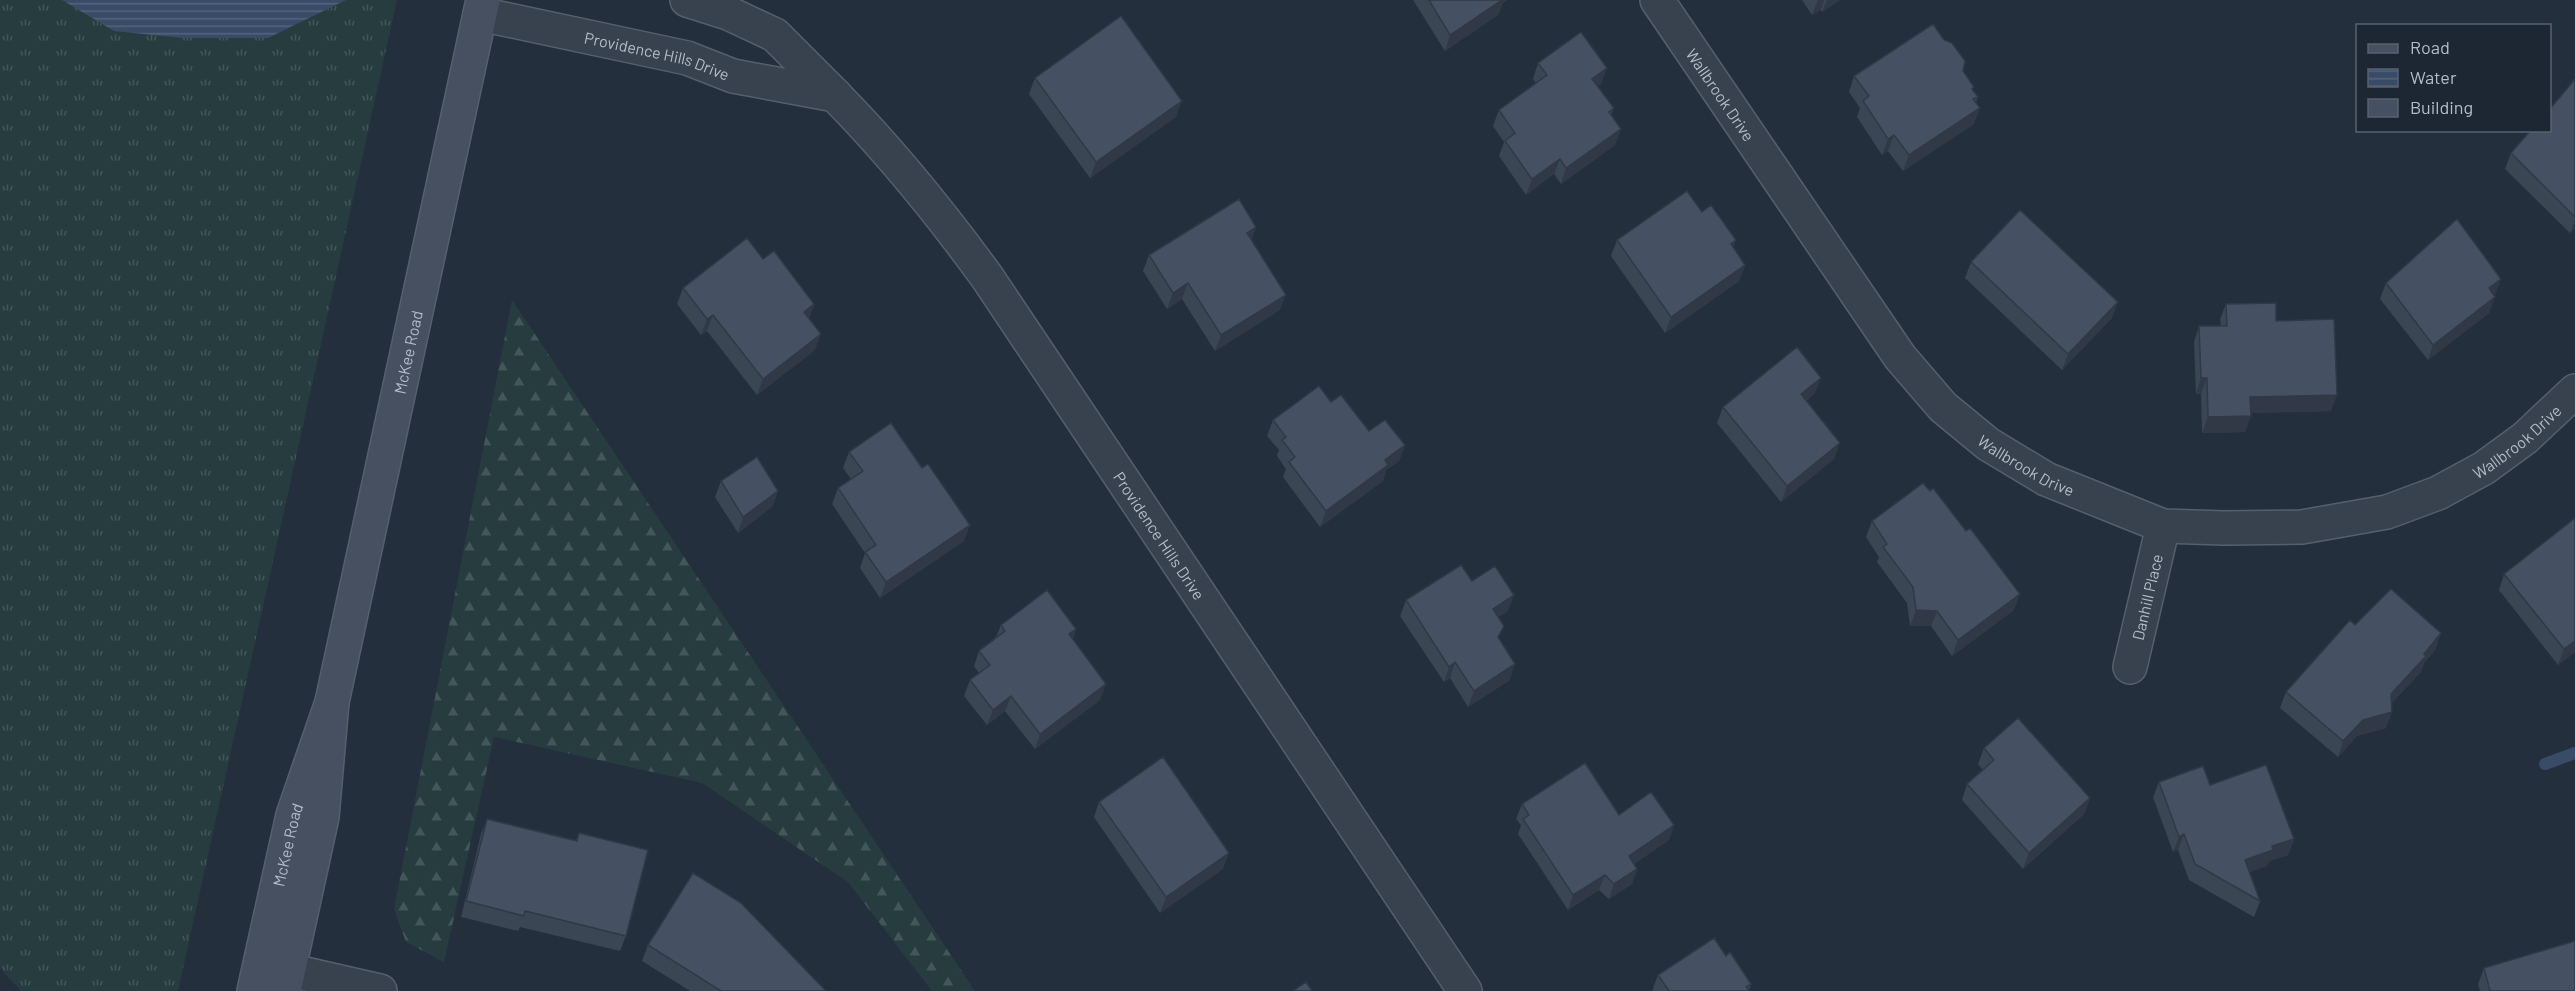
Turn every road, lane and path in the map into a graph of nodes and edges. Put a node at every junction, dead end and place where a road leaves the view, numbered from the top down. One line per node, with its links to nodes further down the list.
1 (687, 0): 4 (street, Providence Hills Drive)
2 (1657, 0): 6 (street, Wallbrook Drive)
3 (481, 7): 4 (street, Providence Hills Drive); 8 (street, McKee Road)
4 (834, 95): 12 (street, Providence Hills Drive)
5 (2575, 391): 6 (street, Wallbrook Drive)
6 (2163, 525): 7 (street, Danhill Place)
7 (2130, 667)
8 (332, 702): 9 (street, McKee Road); 10 (street, McKee Road)
9 (286, 980): 11 (street)
10 (254, 991)
11 (380, 991)
12 (1465, 991)

